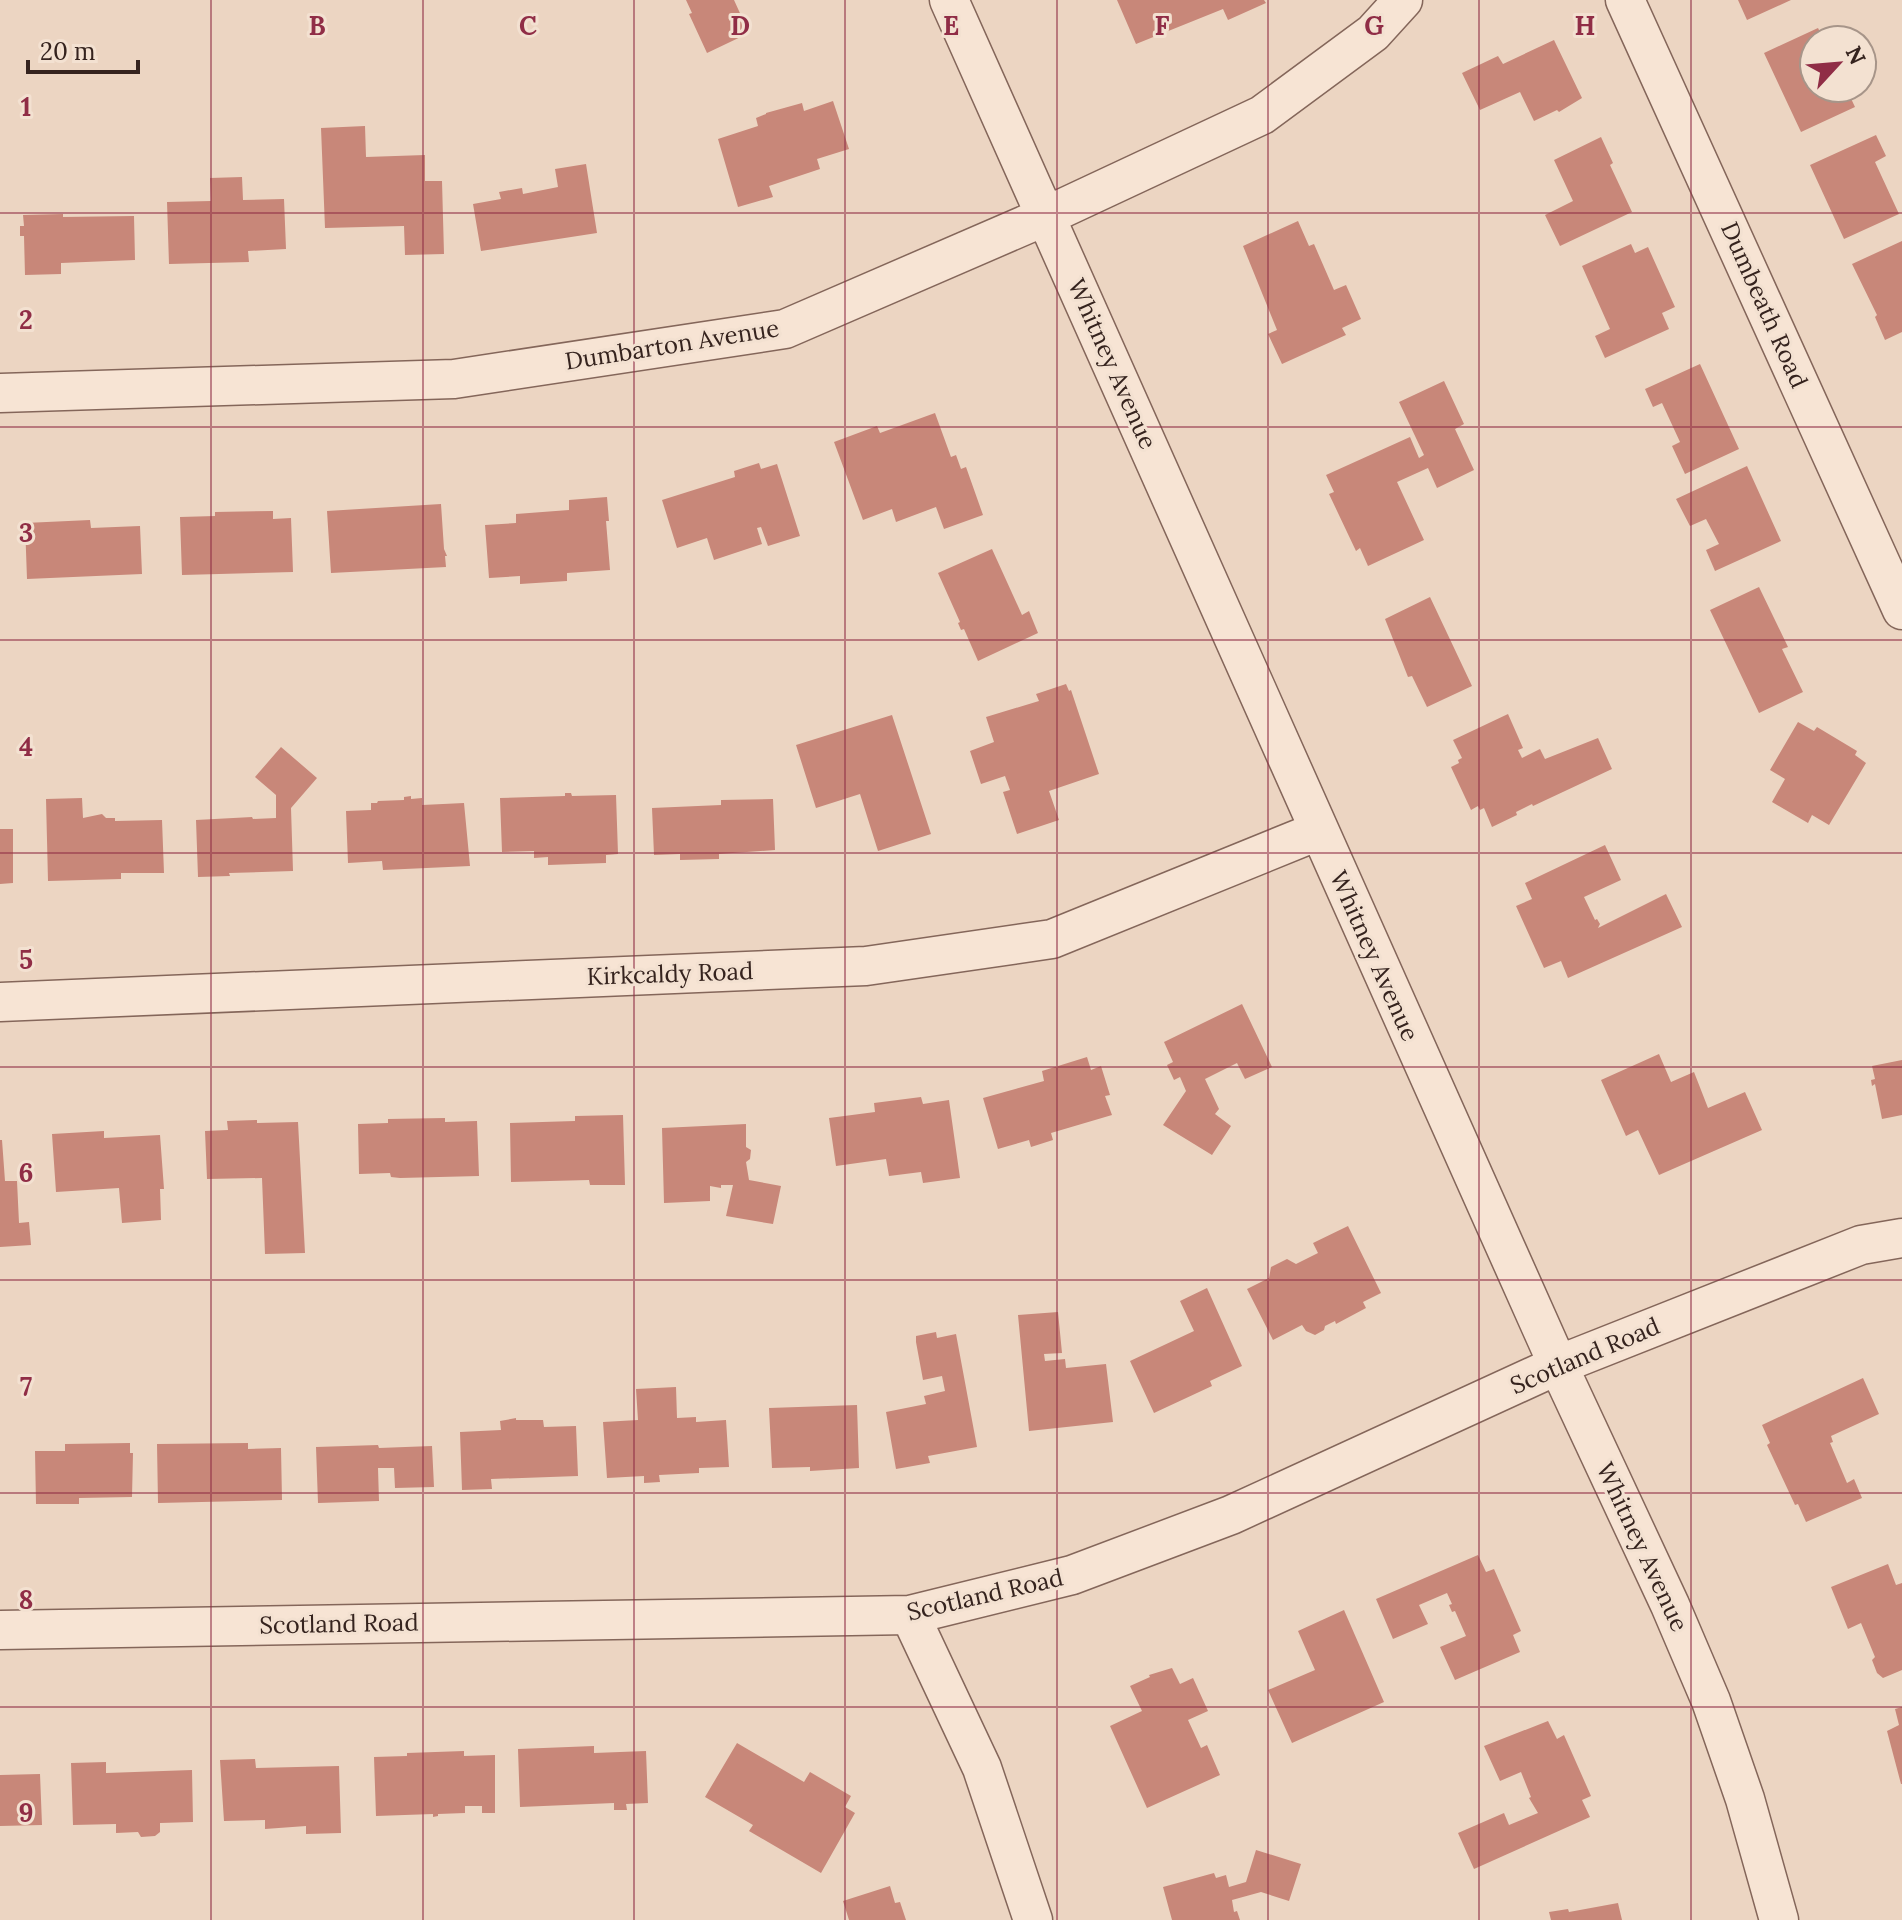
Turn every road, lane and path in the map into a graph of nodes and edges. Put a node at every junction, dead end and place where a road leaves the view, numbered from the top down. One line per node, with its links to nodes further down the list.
1 (949, 0): 4 (street, Whitney Avenue)
2 (1403, 0): 4 (street, Dumbarton Avenue)
3 (1625, 0): 6 (street, Dumbeath Road)
4 (1046, 216): 5 (street, Dumbarton Avenue); 7 (street, Whitney Avenue)
5 (0, 393)
6 (1902, 610)
7 (1318, 831): 8 (street, Kirkcaldy Road); 10 (street, Whitney Avenue)
8 (0, 1002)
9 (1902, 1238): 10 (street, Scotland Road)
10 (1558, 1365): 11 (street, Scotland Road); 14 (street, Whitney Avenue)
11 (910, 1615): 12 (street, Scotland Road); 13 (street)
12 (0, 1630)
13 (1033, 1920)
14 (1779, 1920)

